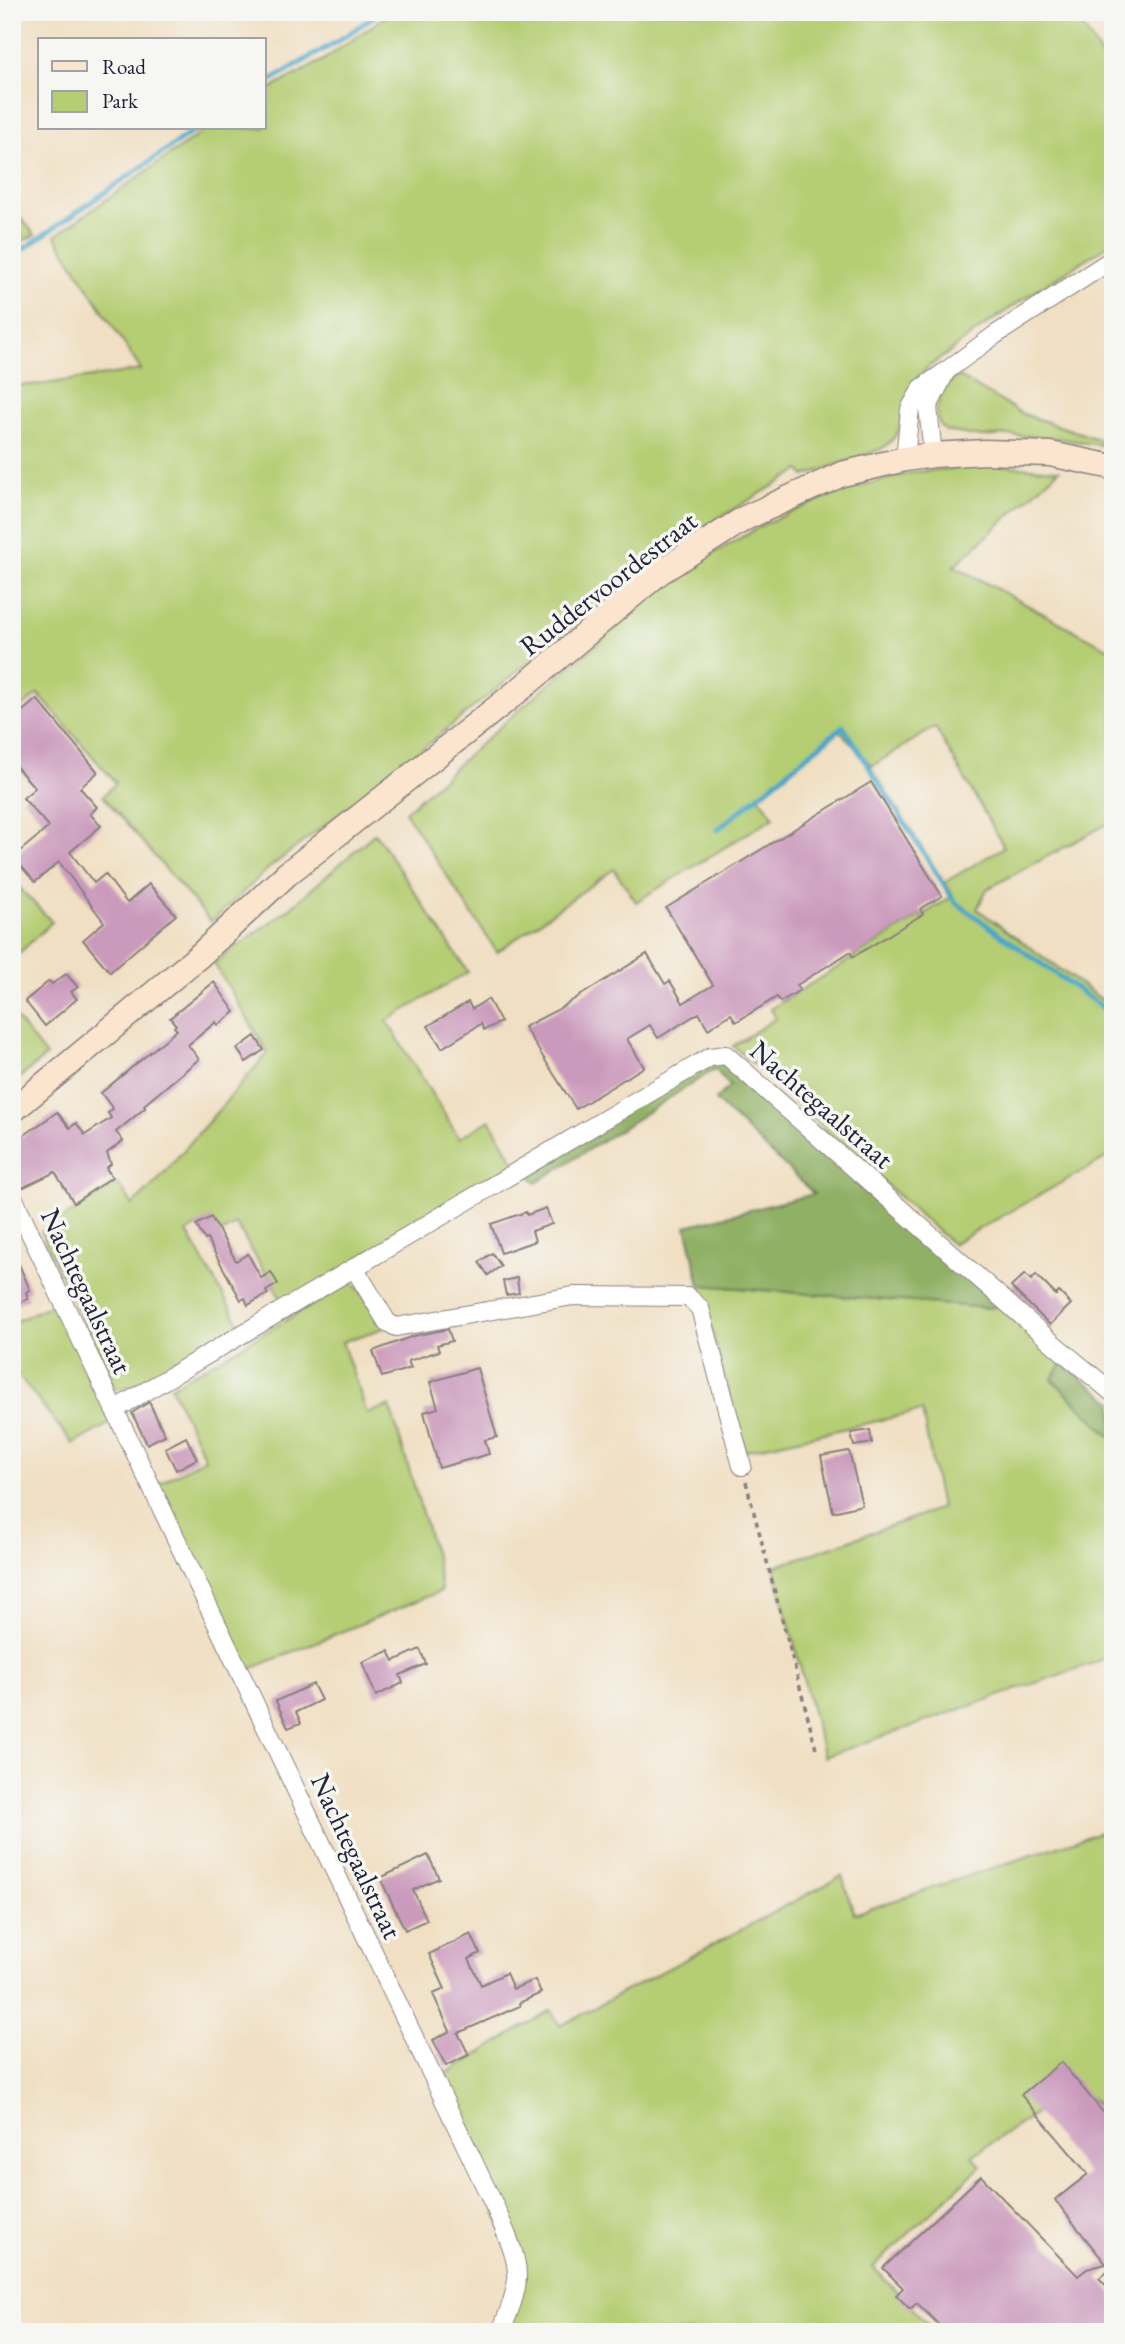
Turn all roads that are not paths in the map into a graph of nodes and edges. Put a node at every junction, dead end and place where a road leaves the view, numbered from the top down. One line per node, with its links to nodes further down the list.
1 (1113, 259): 2 (street)
2 (946, 371): 3 (street); 4 (street)
3 (933, 455): 4 (street, Ruddervoordestraat); 5 (street, Ruddervoordestraat)
4 (905, 459): 6 (street, Ruddervoordestraat)
5 (1113, 467)
6 (12, 1111)
7 (12, 1195): 10 (street, Nachtegaalstraat)
8 (355, 1269): 9 (street, Nachtegaalstraat); 10 (street, Nachtegaalstraat); 11 (street)
9 (1113, 1393)
10 (114, 1410): 12 (street, Nachtegaalstraat)
11 (742, 1466)
12 (501, 2332)

